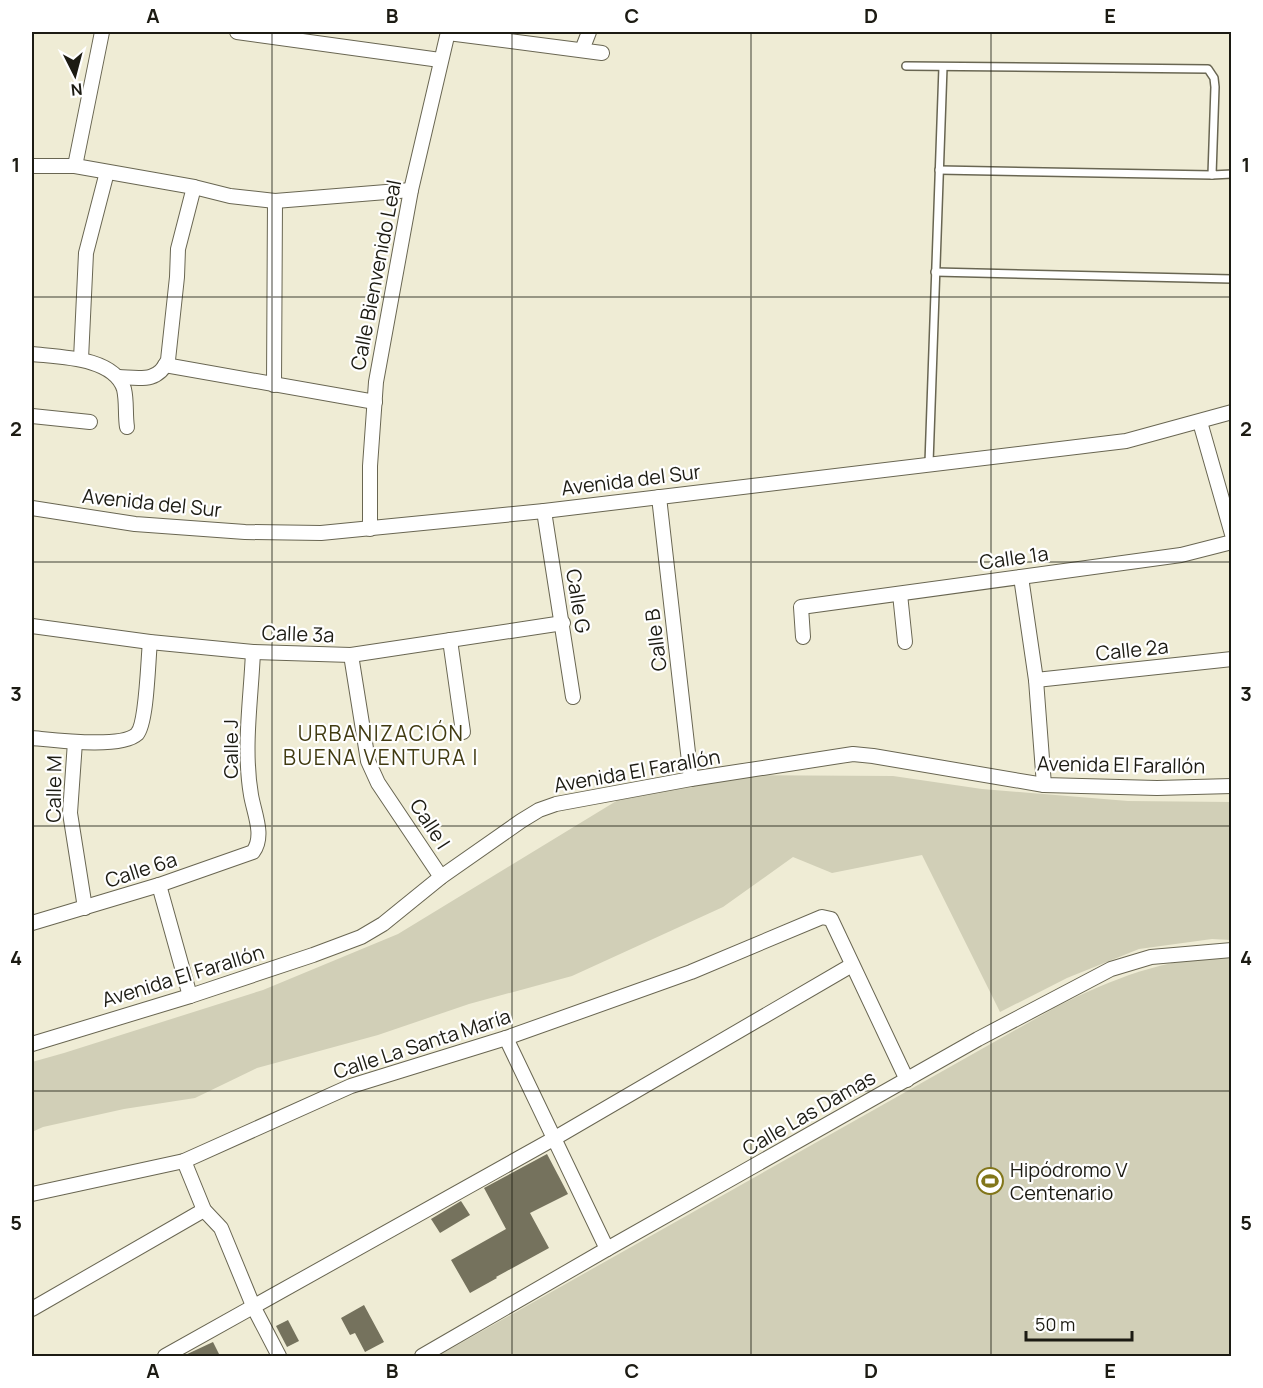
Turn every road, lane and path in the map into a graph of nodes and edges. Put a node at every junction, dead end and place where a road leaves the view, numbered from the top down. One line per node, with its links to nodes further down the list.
1 (102, 32): 10 (street)
2 (237, 32): 7 (street)
3 (448, 32): 5 (street); 7 (street, Calle Bienvenido Leal)
4 (590, 32): 5 (street)
5 (582, 50): 6 (street)
6 (602, 53)
7 (440, 60): 17 (street, Calle Bienvenido Leal)
8 (906, 66): 9 (lane)
9 (943, 67): 12 (lane); 15 (lane)
10 (75, 166): 11 (street); 13 (street)
11 (32, 169)
12 (939, 170): 15 (lane); 19 (lane)
13 (107, 172): 16 (street); 22 (street)
14 (1232, 174): 15 (lane)
15 (1212, 175)
16 (195, 187): 18 (street); 23 (street)
17 (411, 190): 18 (street); 26 (street, Calle Bienvenido Leal)
18 (275, 201): 25 (street)
19 (935, 272): 20 (lane); 32 (lane)
20 (1232, 279)
21 (32, 354): 22 (street)
22 (81, 359): 24 (street)
23 (165, 365): 24 (street); 25 (street)
24 (119, 377): 31 (street)
25 (274, 385): 26 (street)
26 (375, 402): 36 (street, Calle Bienvenido Leal)
27 (1232, 412): 30 (street, Avenida del Sur)
28 (32, 416): 29 (street)
29 (90, 422)
30 (1200, 422): 32 (street, Avenida del Sur); 37 (street)
31 (127, 427)
32 (929, 464): 33 (street, Avenida del Sur)
33 (659, 497): 35 (street, Avenida del Sur); 55 (street, Calle B)
34 (32, 508): 36 (street, Avenida del Sur)
35 (544, 511): 36 (street, Avenida del Sur); 41 (street, Calle G)
36 (370, 529)
37 (1232, 534)
38 (1232, 542): 39 (street, Calle 1a)
39 (1021, 577): 40 (street, Calle 1a); 50 (street)
40 (900, 594): 43 (street, Calle 1a); 46 (street)
41 (563, 623): 44 (street, Calle 3a); 51 (street, Calle G)
42 (32, 626): 45 (street, Calle 3a)
43 (803, 637)
44 (450, 640): 48 (street, Calle 3a); 52 (street)
45 (150, 642): 47 (street, Calle 3a); 54 (street)
46 (905, 642)
47 (253, 652): 48 (street, Calle 3a); 58 (street, Calle J)
48 (351, 655): 59 (street, Calle I)
49 (1232, 658): 50 (street, Calle 2a)
50 (1036, 680): 56 (street)
51 (573, 697)
52 (463, 732)
53 (32, 738): 54 (street)
54 (75, 742): 61 (street, Calle M)
55 (691, 779): 56 (street, Avenida El Farallón); 59 (street, Avenida El Farallón)
56 (1044, 785): 57 (street, Avenida El Farallón)
57 (1232, 786)
58 (258, 845): 60 (street, Calle 6a)
59 (441, 877): 65 (street, Avenida El Farallón)
60 (159, 885): 61 (street, Calle 6a); 65 (street)
61 (85, 908): 62 (street, Calle 6a)
62 (32, 923)
63 (1232, 950): 68 (street, Calle Las Damas)
64 (852, 965): 66 (street, Calle La Santa María); 68 (street); 69 (street)
65 (190, 996): 67 (street, Avenida El Farallón)
66 (506, 1038): 69 (street); 70 (street, Calle La Santa María)
67 (32, 1044)
68 (907, 1080): 73 (street, Calle Las Damas)
69 (555, 1138): 73 (street); 74 (street)
70 (184, 1161): 71 (street, Calle La Santa María); 72 (street)
71 (32, 1194)
72 (204, 1210): 74 (street); 75 (street)
73 (607, 1249): 78 (street, Calle Las Damas)
74 (254, 1308): 76 (street); 77 (street)
75 (32, 1309)
76 (165, 1356)
77 (279, 1356)
78 (422, 1356)

